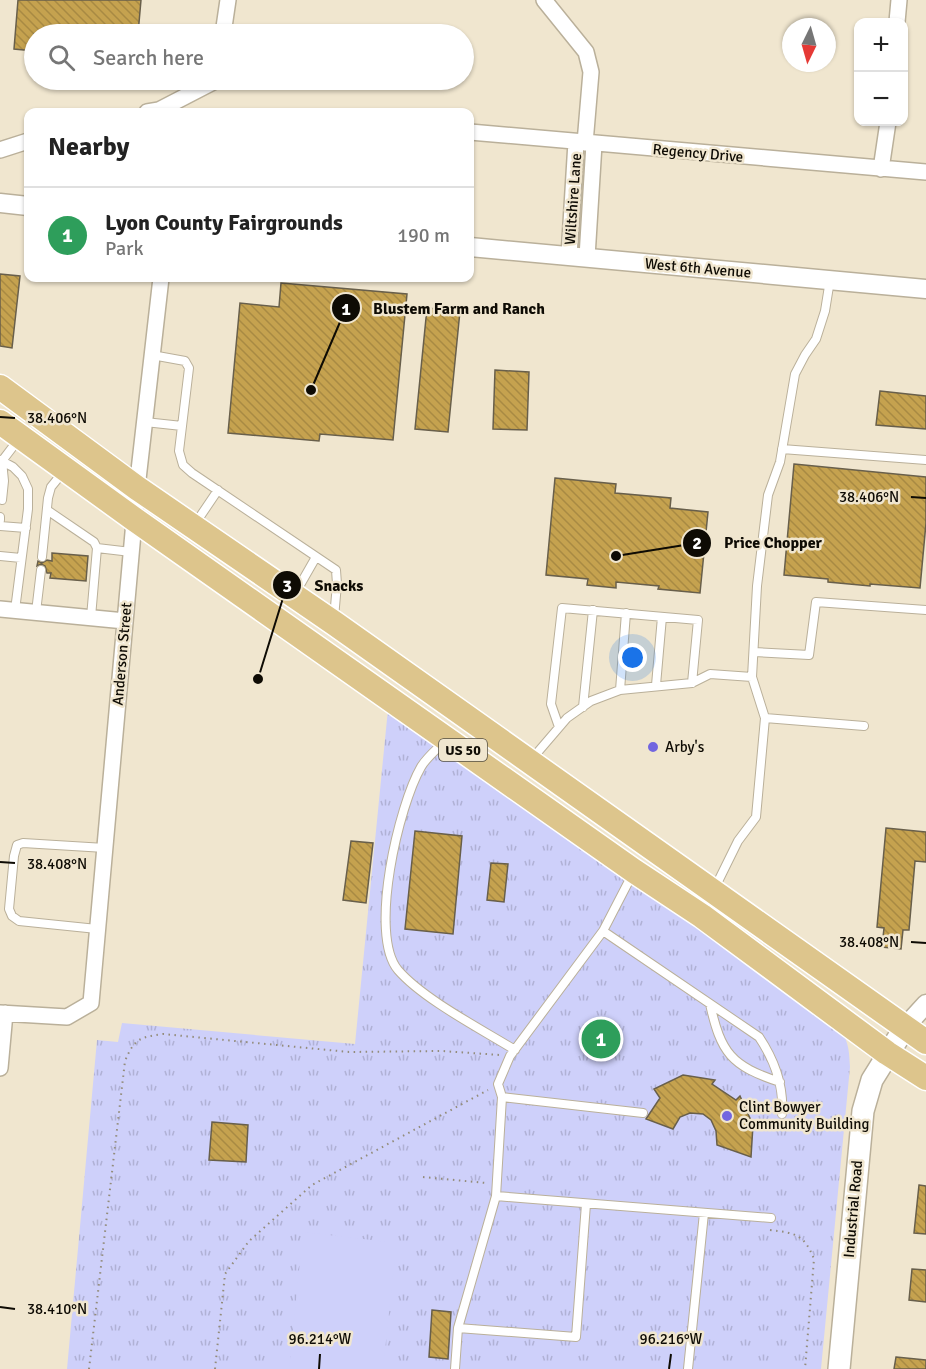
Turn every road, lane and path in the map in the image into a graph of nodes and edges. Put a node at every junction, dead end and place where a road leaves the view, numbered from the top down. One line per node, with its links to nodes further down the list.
1 (228, 0): 5 (street)
2 (544, 0): 11 (street, Wiltshire Lane)
3 (899, 0): 4 (street)
4 (897, 18)
5 (224, 24)
6 (198, 90): 7 (street)
7 (163, 108)
8 (887, 126): 13 (street)
9 (474, 132): 11 (street, Regency Drive)
10 (24, 142): 12 (street)
11 (585, 143): 13 (street, Regency Drive); 18 (street, Wiltshire Lane)
12 (0, 150)
13 (881, 168): 14 (street, Regency Drive)
14 (926, 171)
15 (0, 203): 16 (street)
16 (24, 206)
17 (474, 247): 18 (street, West 6th Avenue)
18 (578, 257): 19 (street, West 6th Avenue)
19 (830, 280): 21 (street, West 6th Avenue); 28 (lane)
20 (161, 282): 22 (street, Anderson Street)
21 (926, 289)
22 (152, 355): 25 (street, Anderson Street); 26 (lane)
23 (0, 387): 32 (main road, US 50)
24 (0, 422): 27 (main road, US 50)
25 (145, 422): 26 (lane); 32 (street, Anderson Street)
26 (182, 426): 33 (lane)
27 (20, 436): 29 (lane); 31 (main road, US 50)
28 (782, 449): 30 (lane); 57 (lane)
29 (1, 460): 34 (lane); 39 (lane)
30 (926, 460)
31 (66, 469): 35 (lane); 36 (main road, US 50)
32 (137, 488): 36 (street, Anderson Street); 38 (main road, US 50)
33 (218, 490): 38 (lane); 44 (lane)
34 (2, 500)
35 (47, 510): 40 (lane); 43 (lane)
36 (134, 519): 41 (street, Anderson Street); 66 (main road, US 50)
37 (0, 526): 39 (lane)
38 (193, 526): 47 (main road, US 50)
39 (26, 528): 45 (lane)
40 (97, 548): 41 (lane); 53 (lane)
41 (131, 552): 55 (street, Anderson Street)
42 (0, 556): 45 (lane)
43 (42, 557)
44 (316, 557): 47 (lane); 56 (lane)
45 (21, 558): 48 (lane)
46 (41, 570): 51 (lane)
47 (294, 596): 56 (main road, US 50)
48 (7, 610): 51 (street)
49 (593, 610): 52 (lane); 62 (lane); 65 (lane)
50 (926, 610): 57 (lane)
51 (36, 612): 53 (street)
52 (626, 614): 54 (lane); 61 (lane)
53 (92, 617): 55 (street)
54 (662, 617): 59 (lane); 60 (lane)
55 (125, 621): 68 (street, Anderson Street)
56 (334, 623): 67 (main road, US 50)
57 (754, 652): 58 (lane)
58 (752, 677): 59 (lane); 63 (lane)
59 (692, 683): 60 (lane)
60 (656, 685): 61 (lane)
61 (620, 690): 62 (lane)
62 (583, 707): 65 (lane)
63 (765, 718): 64 (lane); 70 (lane)
64 (864, 726)
65 (559, 727): 67 (lane)
66 (447, 739): 69 (main road, US 50); 79 (lane)
67 (529, 762): 70 (main road, US 50)
68 (105, 848): 72 (street, Anderson Street); 72 (lane)
69 (634, 871): 71 (main road, US 50); 73 (lane)
70 (712, 891): 71 (lane); 77 (main road, US 50)
71 (702, 916): 80 (main road, US 50)
72 (97, 929): 76 (street, Anderson Street)
73 (603, 931): 74 (lane); 79 (lane)
74 (710, 1004): 83 (lane); 83 (lane)
75 (926, 1004): 77 (street)
76 (3, 1013): 81 (street)
77 (905, 1027): 78 (main road, US 50); 80 (main road, Industrial Road)
78 (926, 1042)
79 (512, 1053): 84 (lane); 96 (path)
80 (887, 1053): 82 (main road, US 50); 101 (main road, Industrial Road)
81 (0, 1068)
82 (926, 1078)
83 (780, 1082): 87 (lane)
84 (498, 1084): 85 (lane); 97 (path)
85 (502, 1097): 86 (lane); 89 (lane)
86 (643, 1113)
87 (782, 1114)
88 (423, 1177): 89 (path)
89 (496, 1184): 90 (lane)
90 (496, 1196): 91 (lane); 95 (lane)
91 (586, 1204): 92 (lane); 95 (lane)
92 (704, 1213): 93 (lane); 99 (lane)
93 (771, 1218)
94 (770, 1230): 100 (path)
95 (458, 1328): 98 (lane)
96 (89, 1369)
97 (215, 1369)
98 (455, 1369)
99 (688, 1369)
100 (804, 1369)
101 (839, 1369)

